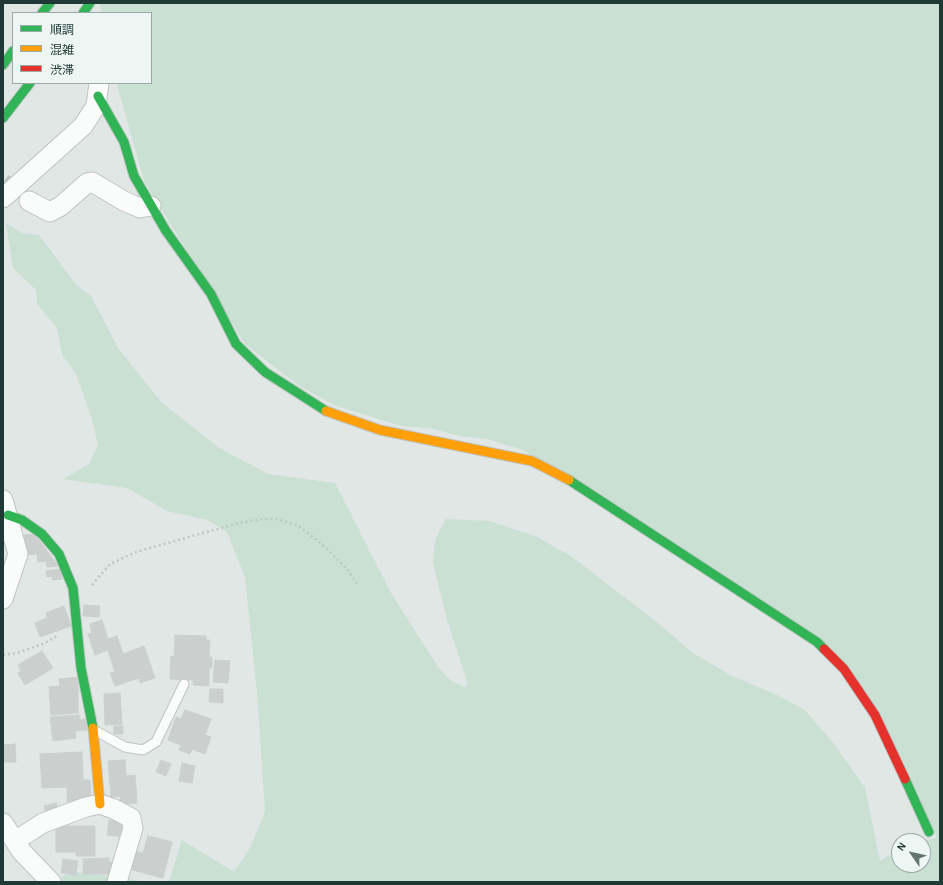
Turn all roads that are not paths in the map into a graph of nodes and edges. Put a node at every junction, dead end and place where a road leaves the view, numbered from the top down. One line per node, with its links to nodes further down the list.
1 (50, 3): 3 (main road)
2 (90, 3): 4 (main road)
3 (43, 12)
4 (84, 12)
5 (12, 52): 6 (main road)
6 (3, 64)
7 (29, 84): 9 (main road)
8 (98, 89): 10 (street); 12 (main road)
9 (3, 118)
10 (3, 198)
11 (29, 201): 12 (street)
12 (151, 206): 19 (main road)
13 (6, 507): 14 (street); 16 (main road)
14 (3, 599)
15 (184, 684): 16 (lane)
16 (93, 729): 17 (main road)
17 (100, 804): 20 (street); 22 (street)
18 (3, 823): 20 (street)
19 (929, 832)
20 (15, 841): 21 (street)
21 (51, 882)
22 (117, 882)

